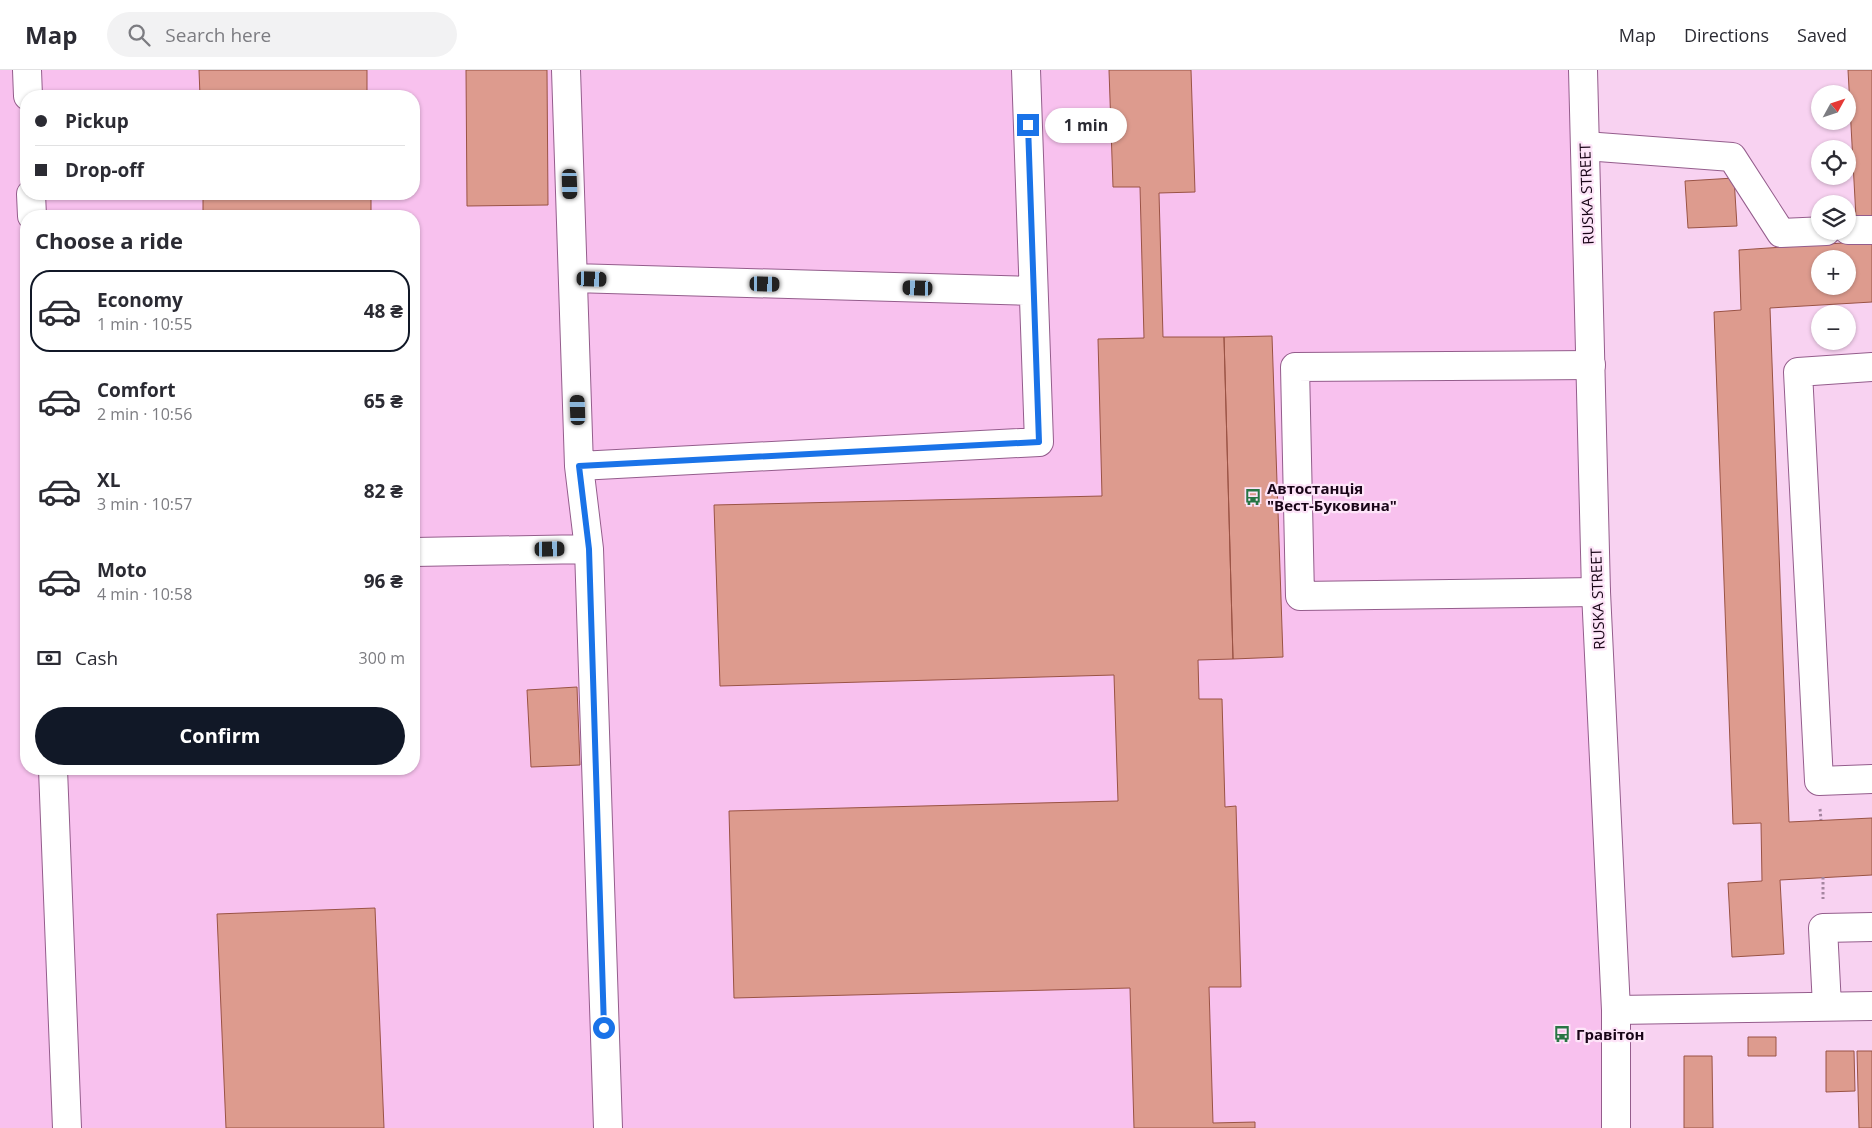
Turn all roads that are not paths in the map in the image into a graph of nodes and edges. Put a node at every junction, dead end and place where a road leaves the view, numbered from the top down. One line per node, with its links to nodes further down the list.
1 (27, 70): 5 (main road)
2 (566, 70): 10 (main road)
3 (1026, 70): 11 (main road)
4 (1583, 70): 6 (main road, RUSKA STREET)
5 (28, 90)
6 (1585, 146): 9 (main road); 12 (main road, RUSKA STREET)
7 (1856, 230): 8 (main road)
8 (1872, 230)
9 (1811, 232)
10 (573, 278): 11 (main road); 14 (main road)
11 (1033, 291): 14 (main road)
12 (1590, 365): 17 (main road, RUSKA STREET); 17 (main road)
13 (1872, 367): 19 (main road)
14 (579, 466): 15 (main road)
15 (589, 549): 16 (main road); 25 (main road)
16 (420, 552)
17 (1596, 592): 23 (main road, RUSKA STREET)
18 (53, 775): 24 (main road)
19 (1872, 779)
20 (1872, 927): 21 (main road)
21 (1828, 1006): 22 (main road); 23 (main road)
22 (1872, 1006)
23 (1616, 1010): 26 (main road, RUSKA STREET)
24 (67, 1128)
25 (608, 1128)
26 (1616, 1128)

